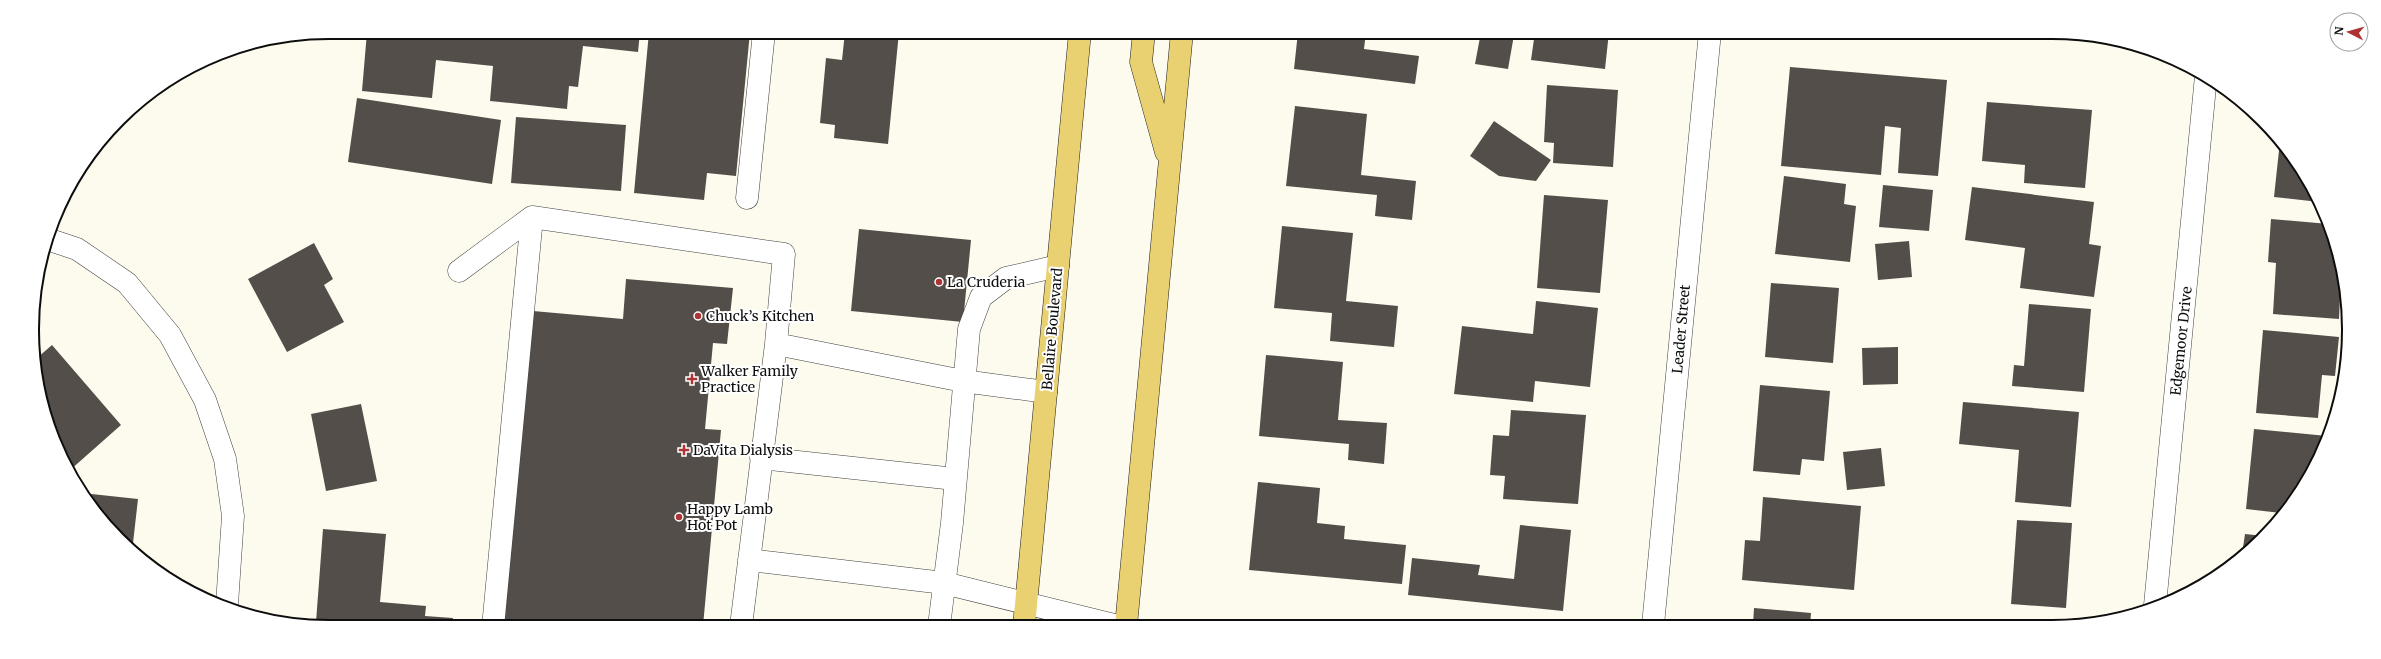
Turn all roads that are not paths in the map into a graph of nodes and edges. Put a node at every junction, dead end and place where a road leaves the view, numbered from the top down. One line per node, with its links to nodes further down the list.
1 (763, 39): 8 (street)
2 (1079, 39): 11 (main road, Bellaire Boulevard)
3 (1143, 39): 7 (main road)
4 (1181, 39): 7 (main road)
5 (1709, 39): 28 (street, Leader Street)
6 (2205, 83): 20 (street, Edgemoor Drive)
7 (1169, 165): 27 (main road)
8 (747, 198)
9 (532, 218): 12 (street); 13 (street); 23 (street)
10 (53, 241): 21 (street)
11 (1058, 266): 14 (street); 15 (main road, Bellaire Boulevard)
12 (459, 271)
13 (776, 344): 14 (street); 16 (street)
14 (963, 381): 15 (street); 17 (street)
15 (1046, 392): 22 (main road, Bellaire Boulevard)
16 (761, 458): 17 (street); 18 (street)
17 (955, 479): 19 (street)
18 (749, 560): 19 (street); 24 (street)
19 (944, 583): 22 (street); 25 (street)
20 (2155, 601)
21 (227, 602)
22 (1025, 615): 26 (street)
23 (493, 620)
24 (742, 620)
25 (940, 620)
26 (1067, 620)
27 (1127, 620)
28 (1653, 620)

